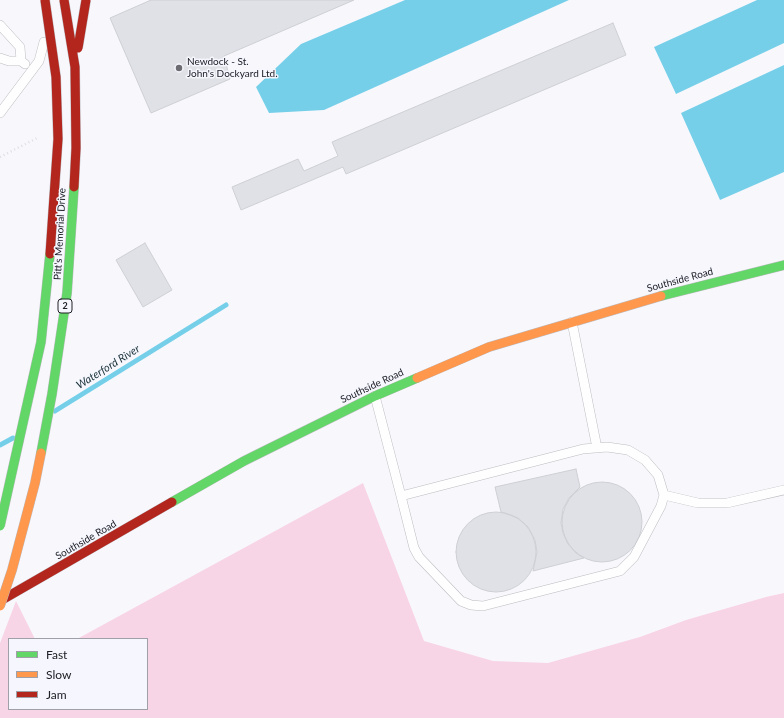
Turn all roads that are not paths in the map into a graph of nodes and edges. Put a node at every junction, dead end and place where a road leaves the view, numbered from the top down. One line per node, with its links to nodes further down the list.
1 (45, 0): 20 (main road, Pitt's Memorial Drive / 2, bridge)
2 (64, 0): 10 (main road, Pitt's Memorial Drive / 2, bridge)
3 (74, 0): 9 (lane)
4 (86, 0): 10 (main road, bridge)
5 (95, 0): 9 (lane)
6 (0, 25): 8 (lane)
7 (0, 58): 8 (lane)
8 (21, 61): 11 (lane)
9 (39, 61): 11 (lane)
10 (75, 67): 22 (main road, Pitt's Memorial Drive / 2, bridge)
11 (33, 70): 12 (lane)
12 (0, 113)
13 (784, 264): 14 (main road, Southside Road)
14 (572, 322): 15 (main road, Southside Road); 16 (lane)
15 (375, 396): 19 (lane); 21 (main road, Southside Road)
16 (597, 448): 18 (lane); 19 (lane)
17 (784, 490): 18 (lane)
18 (664, 495): 19 (lane)
19 (401, 496)
20 (0, 526)
21 (0, 601)
22 (0, 606)

